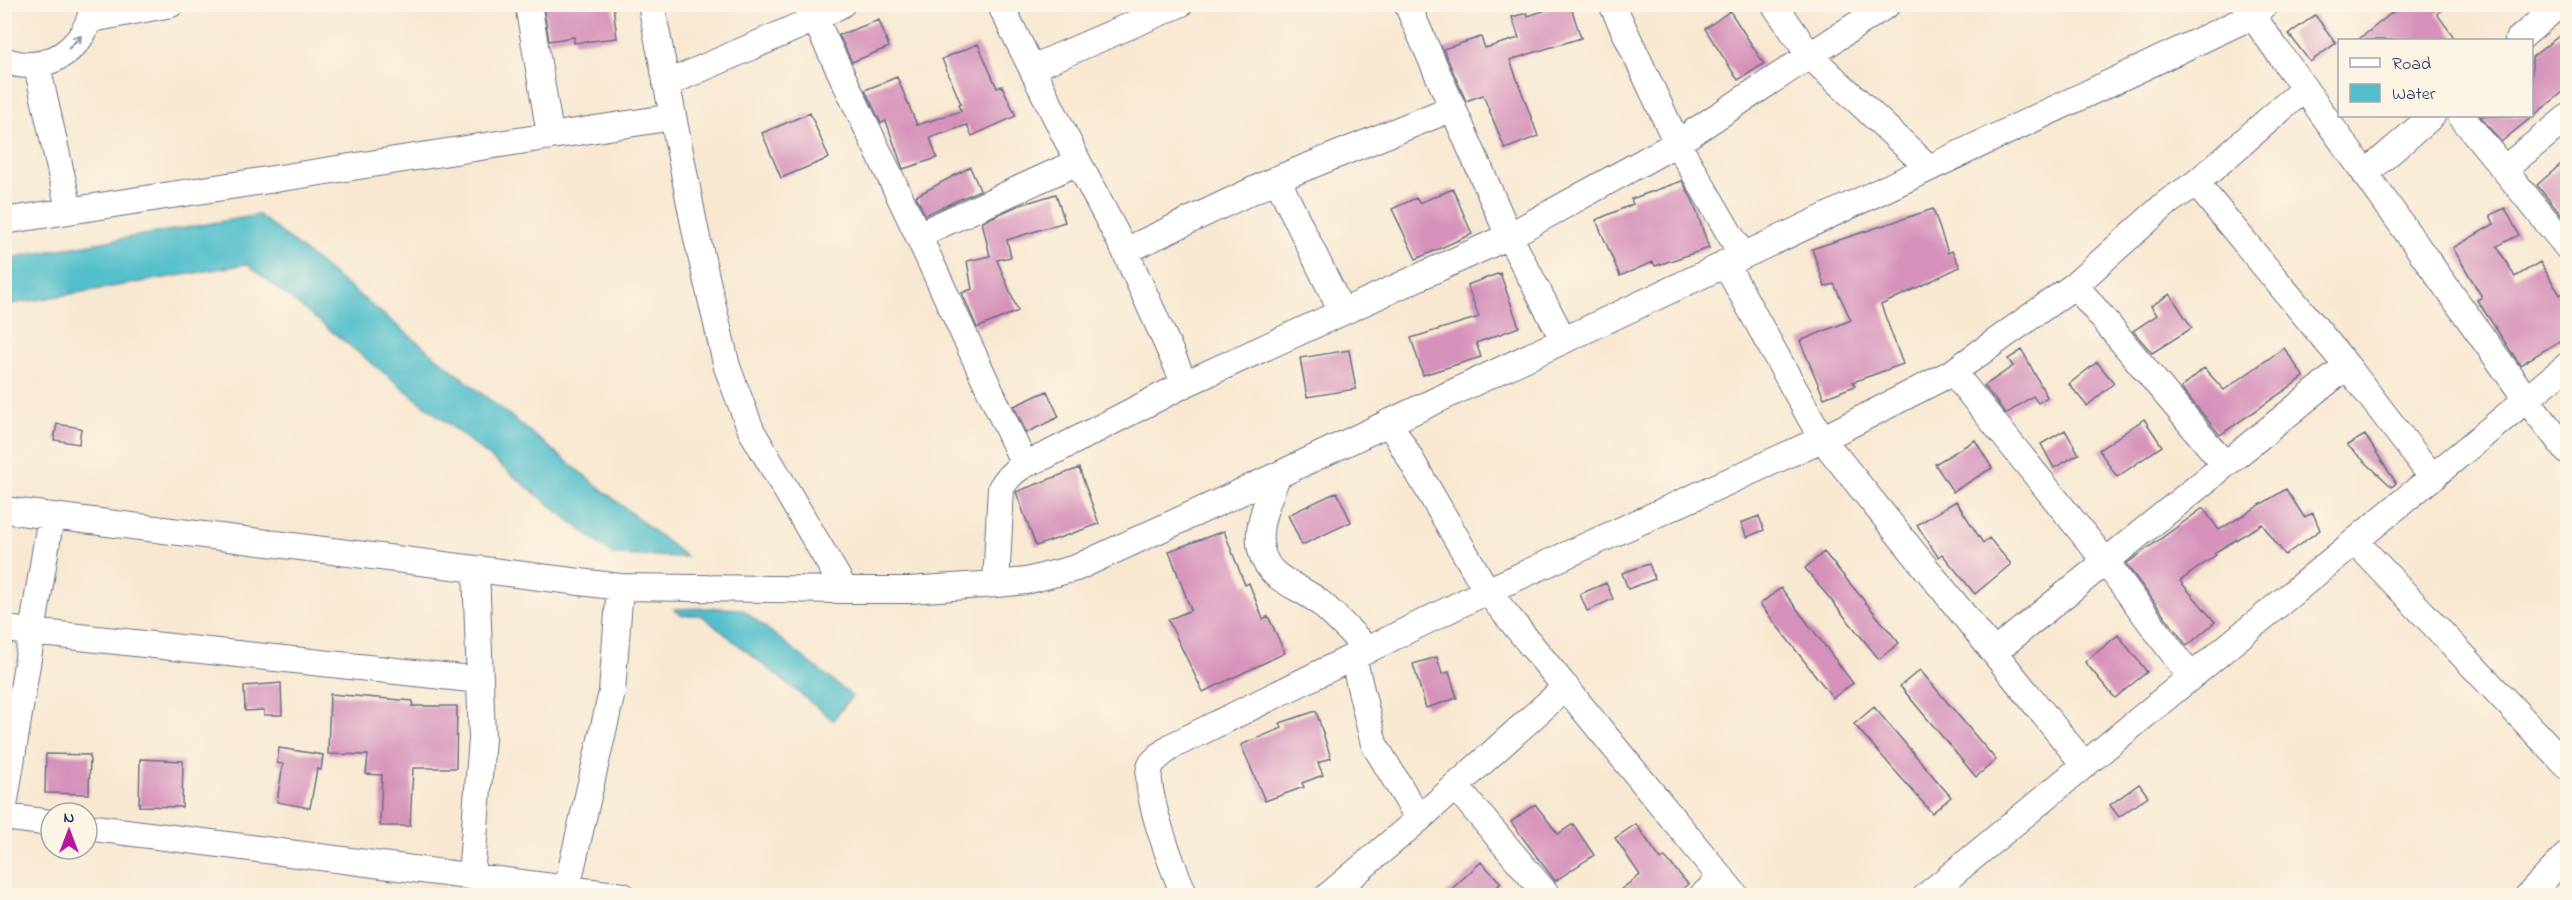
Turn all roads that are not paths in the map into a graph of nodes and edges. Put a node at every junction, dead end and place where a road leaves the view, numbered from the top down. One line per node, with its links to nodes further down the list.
1 (171, 4): 13 (street)
2 (528, 4): 27 (street)
3 (651, 4): 20 (street)
4 (842, 4): 14 (street)
5 (1000, 4): 19 (street)
6 (1180, 4): 19 (street)
7 (1407, 4): 22 (street)
8 (1612, 4): 28 (street)
9 (1774, 4): 16 (street)
10 (1888, 4): 16 (street)
11 (2560, 4): 15 (street)
12 (2253, 8): 21 (street); 30 (street)
13 (92, 12): 18 (street, one-way to 13)
14 (814, 19): 20 (street); 37 (street)
15 (2519, 39)
16 (1810, 56): 28 (street); 30 (street)
17 (4, 60): 18 (street)
18 (37, 66): 35 (street)
19 (1032, 68): 29 (street)
20 (666, 84): 23 (street)
21 (2304, 89): 32 (street); 34 (street)
22 (1453, 108): 33 (street); 38 (street)
23 (673, 117): 27 (street); 64 (street)
24 (2431, 117): 32 (street)
25 (2463, 117): 31 (street)
26 (2568, 117): 31 (street)
27 (550, 134): 35 (street)
28 (1677, 142): 38 (street); 41 (street)
29 (1078, 162): 37 (street); 40 (street)
30 (1928, 167): 41 (street)
31 (2504, 169): 39 (street)
32 (2365, 174): 49 (street)
33 (1277, 179): 40 (street); 43 (street)
34 (2196, 183): 42 (street); 46 (street)
35 (69, 209): 36 (street)
36 (4, 221)
37 (918, 235): 53 (street)
38 (1509, 236): 43 (street); 44 (street)
39 (2568, 248)
40 (1125, 251): 48 (street)
41 (1734, 259): 44 (street); 51 (street)
42 (2075, 285): 47 (street); 54 (street)
43 (1342, 312): 48 (street)
44 (1563, 339): 50 (street)
45 (2568, 365): 49 (street)
46 (2347, 366): 54 (street); 56 (street)
47 (1953, 372): 51 (street); 60 (street)
48 (1185, 384): 53 (street)
49 (2527, 400): 52 (street); 56 (street)
50 (1389, 422): 55 (street); 65 (street)
51 (1822, 439): 65 (street); 68 (street)
52 (2568, 452)
53 (1024, 464): 62 (street)
54 (2225, 465): 60 (street)
55 (1278, 475): 62 (street); 69 (street)
56 (2433, 478): 59 (street)
57 (4, 510): 58 (street)
58 (51, 516): 61 (street); 67 (street)
59 (2355, 541): 70 (street); 74 (street)
60 (2106, 562): 68 (street); 70 (street)
61 (476, 569): 63 (street); 71 (street)
62 (996, 584): 64 (street)
63 (620, 587): 64 (street); 85 (street)
64 (845, 590)
65 (1487, 591): 69 (street); 72 (street)
66 (4, 629): 67 (street)
67 (32, 632): 71 (street); 76 (street)
68 (1994, 652): 73 (street)
69 (1360, 653): 78 (street); 87 (street)
70 (2190, 676): 73 (street)
71 (480, 680): 82 (street)
72 (1566, 687): 75 (street); 83 (street)
73 (2084, 763): 90 (street)
74 (2568, 767)
75 (1456, 787): 78 (street); 88 (street)
76 (4, 806)
77 (4, 817): 79 (street)
78 (1419, 819): 84 (street)
79 (39, 821)
80 (99, 830): 82 (street)
81 (2568, 854): 91 (street)
82 (471, 876): 85 (street)
83 (1729, 887): 89 (street)
84 (1341, 891)
85 (566, 892): 86 (street)
86 (623, 896)
87 (1185, 896)
88 (1548, 896)
89 (1702, 896)
90 (1926, 896)
91 (2528, 896)

